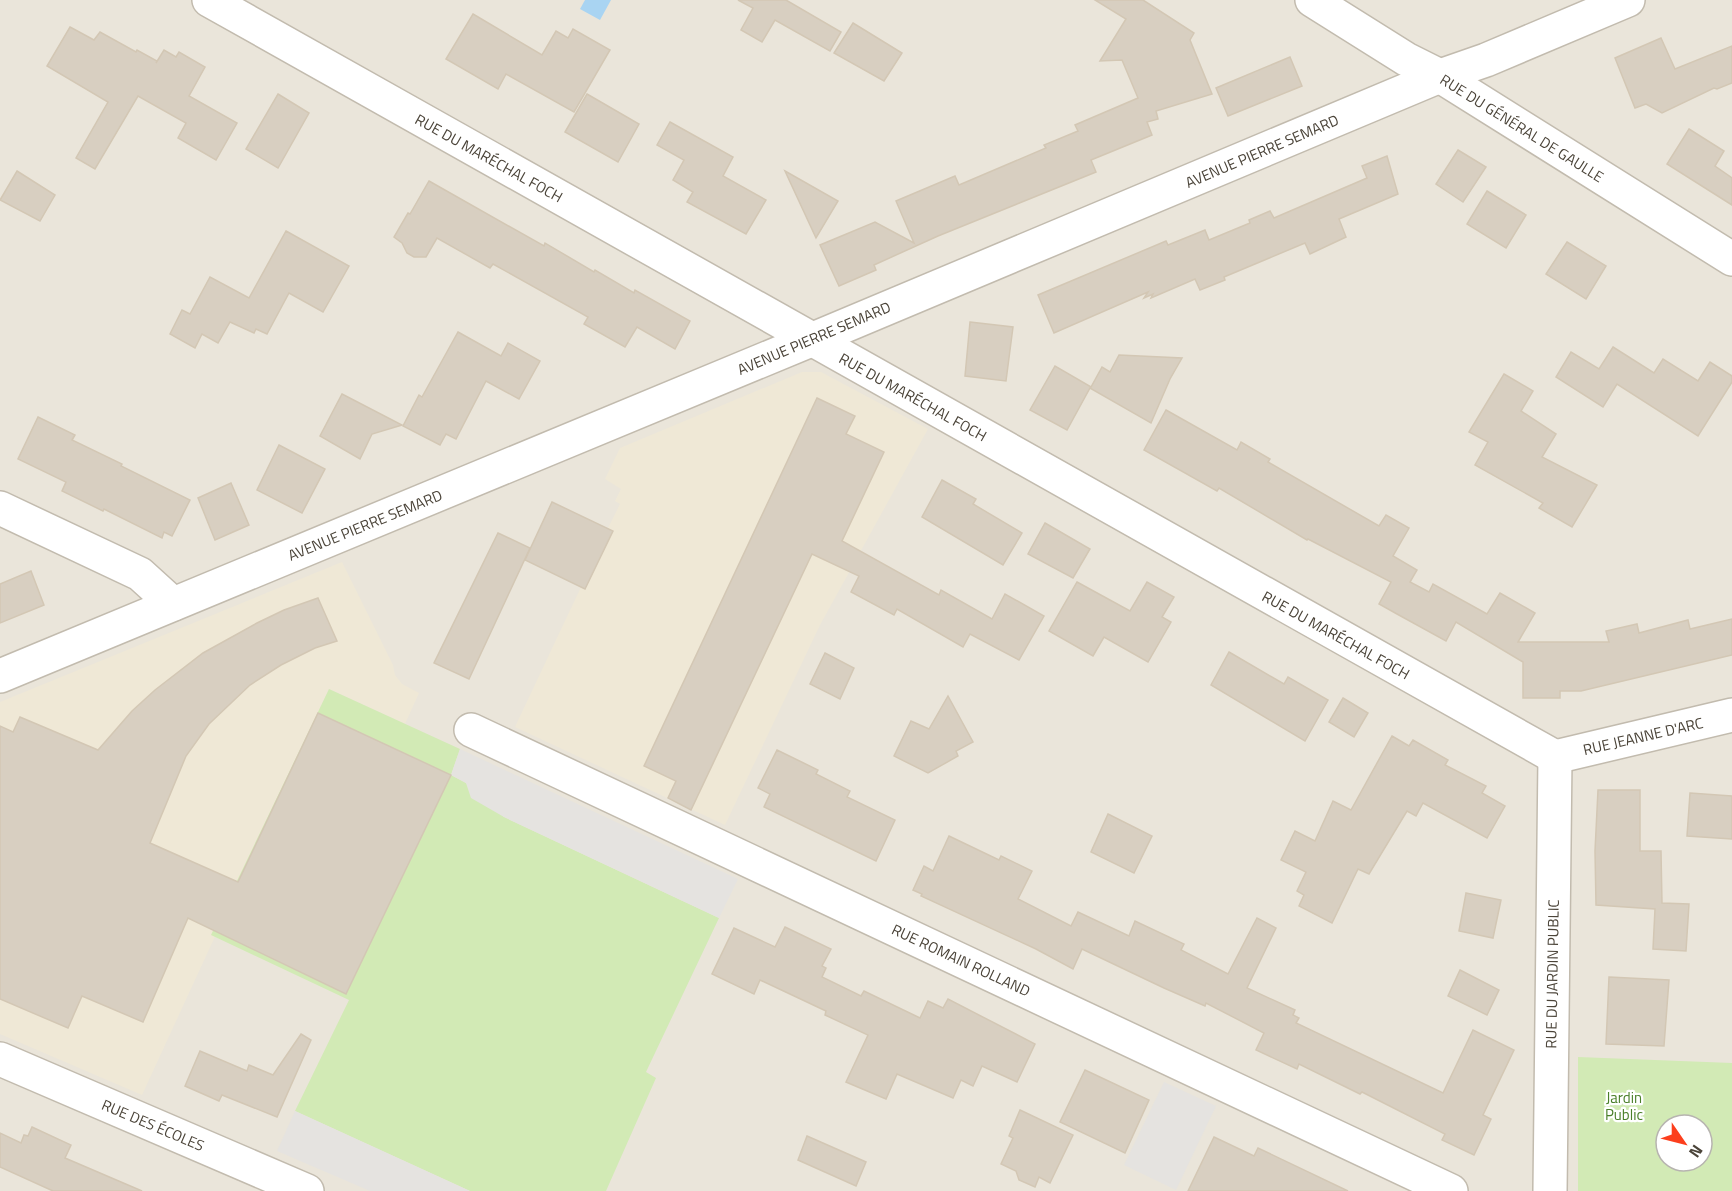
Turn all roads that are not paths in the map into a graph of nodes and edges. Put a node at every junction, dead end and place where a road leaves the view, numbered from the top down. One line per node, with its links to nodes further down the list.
1 (209, 0): 6 (street, RUE DU MARÉCHAL FOCH)
2 (1312, 0): 4 (street, RUE DU GÉNÉRAL DE GAULLE)
3 (1628, 0): 4 (street, AVENUE PIERRE SEMARD)
4 (1440, 76): 5 (street, RUE DU GÉNÉRAL DE GAULLE); 6 (street, AVENUE PIERRE SEMARD)
5 (1732, 259)
6 (811, 340): 8 (street, AVENUE PIERRE SEMARD); 12 (street, RUE DU MARÉCHAL FOCH)
7 (0, 508): 8 (street)
8 (173, 604): 9 (street, AVENUE PIERRE SEMARD)
9 (0, 676)
10 (1732, 715): 12 (street, RUE JEANNE D'ARC)
11 (471, 730): 15 (street, RUE ROMAIN ROLLAND)
12 (1554, 757): 16 (street, RUE DU JARDIN PUBLIC)
13 (0, 1059): 14 (street, RUE DES ÉCOLES)
14 (307, 1191)
15 (1451, 1191)
16 (1550, 1191)

